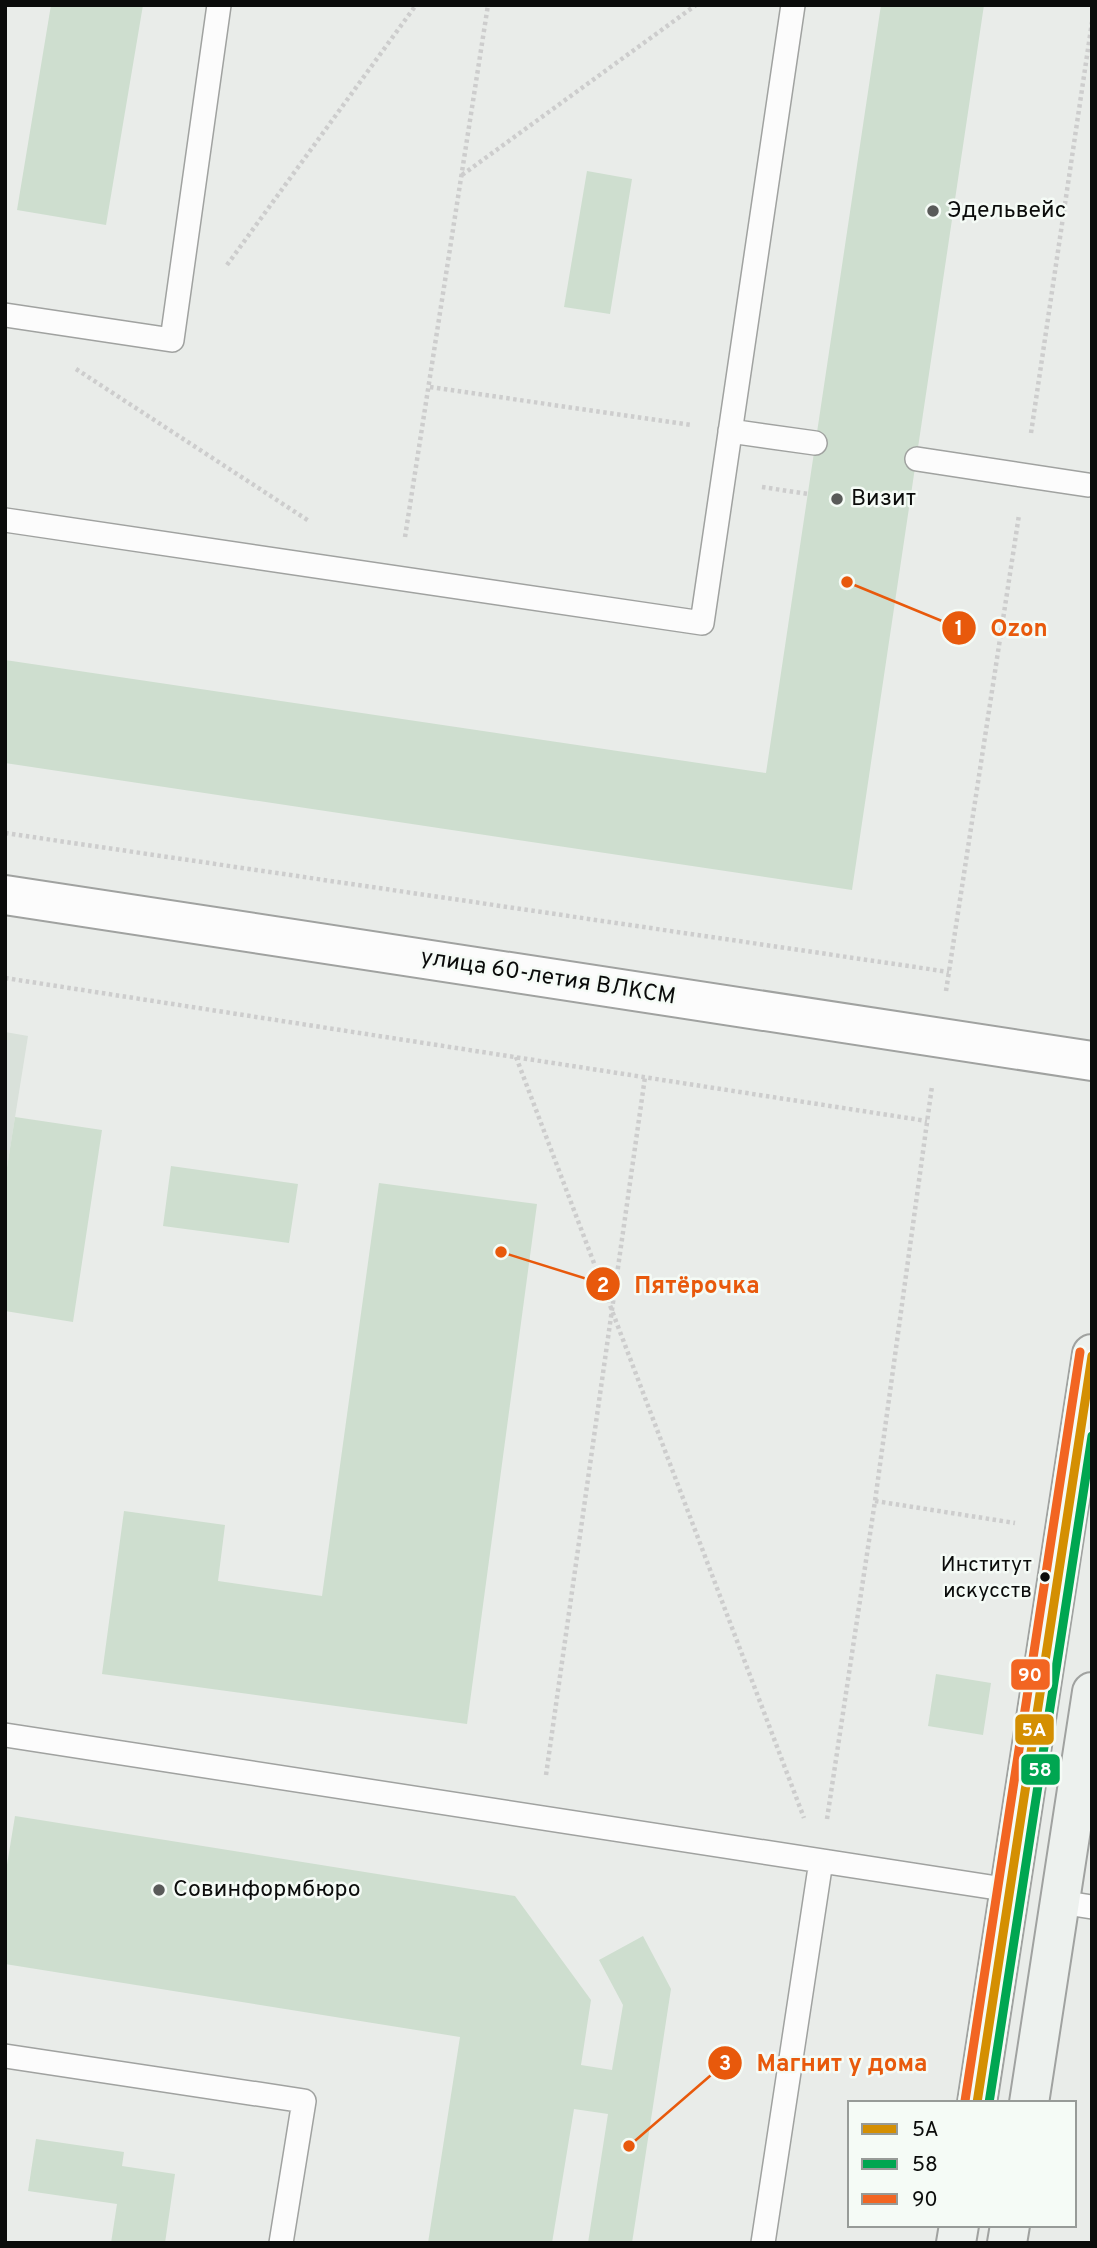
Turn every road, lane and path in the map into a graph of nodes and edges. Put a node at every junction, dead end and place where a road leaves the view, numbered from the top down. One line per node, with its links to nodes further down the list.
1 (219, 5): 9 (lane)
2 (416, 5): 8 (path)
3 (488, 5): 7 (path)
4 (696, 5): 7 (path)
5 (793, 5): 12 (lane)
6 (1092, 22): 15 (path)
7 (462, 175): 11 (path)
8 (221, 273)
9 (5, 315)
10 (75, 368): 18 (path)
11 (429, 387): 12 (path); 19 (path)
12 (730, 431): 13 (lane); 19 (lane)
13 (815, 443)
14 (917, 459): 15 (lane)
15 (1025, 476): 16 (lane); 22 (path)
16 (1088, 485)
17 (5, 520): 19 (lane)
18 (318, 526)
19 (399, 579)
20 (5, 833): 22 (path)
21 (5, 895): 24 (street, улица 60-летия ВЛКСМ)
22 (949, 972): 24 (path)
23 (5, 978): 25 (path)
24 (939, 1038): 26 (street, улица 60-летия ВЛКСМ); 28 (path)
25 (516, 1057): 27 (path); 29 (path)
26 (1092, 1061)
27 (645, 1077): 28 (path); 29 (path)
28 (927, 1121): 31 (path)
29 (612, 1310): 35 (path); 36 (path)
30 (1092, 1354): 32 (main road)
31 (875, 1501): 32 (path); 36 (path)
32 (1064, 1531): 37 (main road)
33 (1092, 1692): 38 (main road)
34 (5, 1735): 35 (lane)
35 (540, 1818): 36 (lane)
36 (821, 1861): 37 (lane); 43 (lane)
37 (1010, 1890): 40 (main road)
38 (1076, 1905): 41 (main road)
39 (5, 2056): 42 (lane)
40 (977, 2101)
41 (1029, 2101)
42 (281, 2243)
43 (763, 2243)

